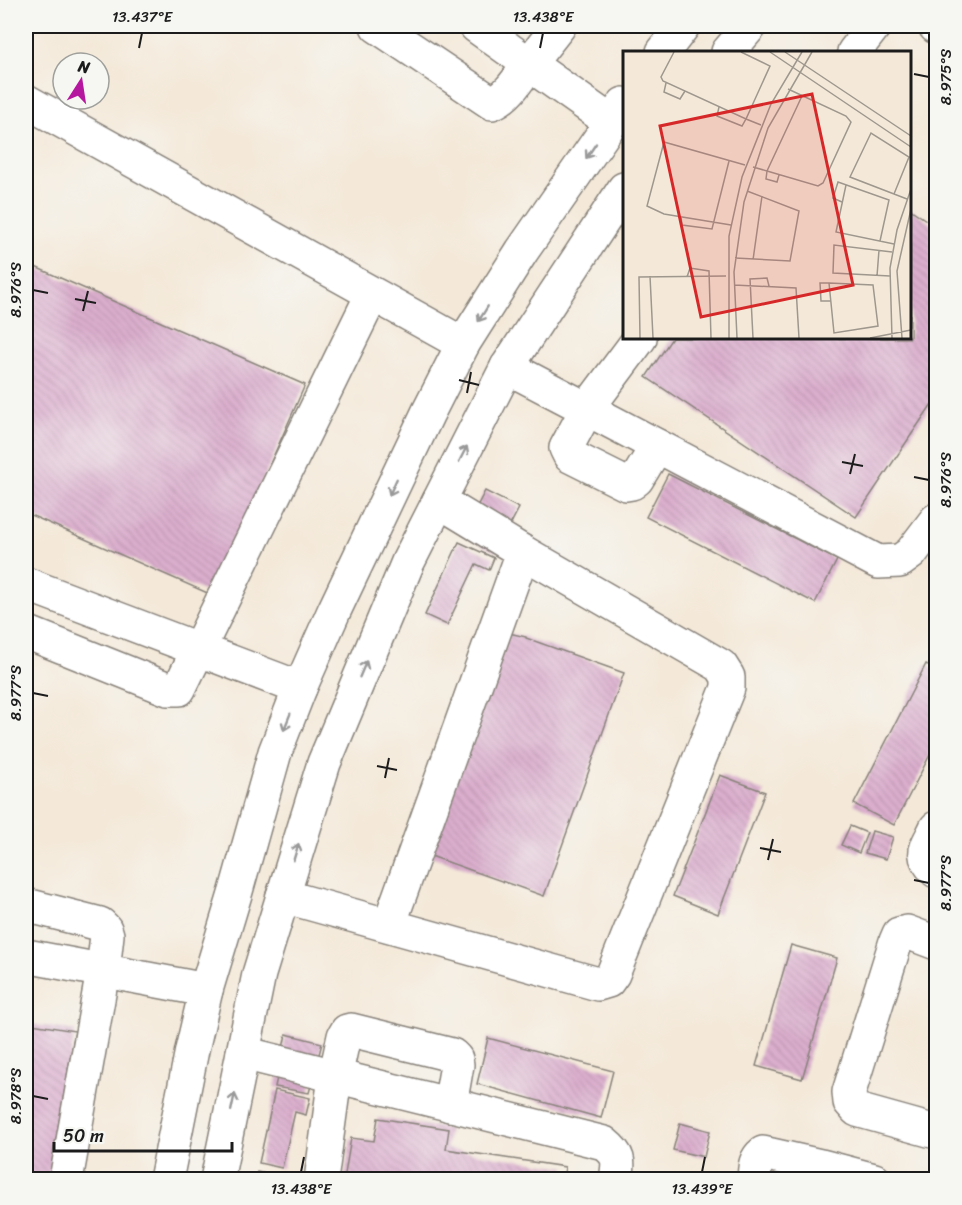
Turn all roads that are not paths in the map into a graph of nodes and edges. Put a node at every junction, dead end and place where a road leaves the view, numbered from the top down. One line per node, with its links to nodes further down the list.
1 (377, 26): 10 (lane)
2 (476, 26): 10 (lane)
3 (559, 26): 10 (lane)
4 (683, 26): 7 (lane)
5 (750, 26): 8 (lane)
6 (874, 26): 9 (lane)
7 (664, 51)
8 (729, 51)
9 (855, 51)
10 (530, 64): 12 (lane)
11 (26, 101): 14 (lane)
12 (618, 113): 16 (lane, one-way to 16)
13 (623, 191): 17 (lane)
14 (372, 295): 16 (lane); 25 (lane)
15 (639, 339): 18 (lane)
16 (463, 344): 26 (lane, one-way to 26)
17 (507, 367): 18 (lane); 20 (lane, one-way to 17)
18 (587, 409): 19 (lane); 19 (lane)
19 (657, 446): 21 (lane)
20 (439, 501): 22 (lane); 29 (lane, one-way to 20)
21 (936, 520)
22 (523, 552): 31 (lane); 31 (lane)
23 (26, 584): 25 (lane)
24 (26, 632): 25 (lane)
25 (197, 650): 26 (lane)
26 (300, 688): 35 (lane, one-way to 35)
27 (936, 828): 28 (lane)
28 (936, 871)
29 (283, 896): 31 (lane); 36 (lane)
30 (26, 904): 34 (lane)
31 (389, 926)
32 (936, 943): 39 (lane)
33 (26, 956): 34 (lane)
34 (103, 971): 35 (lane); 41 (lane)
35 (206, 990): 42 (lane)
36 (243, 1053): 37 (lane); 43 (lane, one-way to 36)
37 (335, 1077): 38 (lane); 38 (lane); 44 (lane)
38 (450, 1105): 45 (lane)
39 (936, 1132)
40 (819, 1173): 46 (lane); 47 (lane)
41 (66, 1179)
42 (166, 1179)
43 (217, 1179)
44 (321, 1179)
45 (616, 1179)
46 (754, 1179)
47 (874, 1179)

